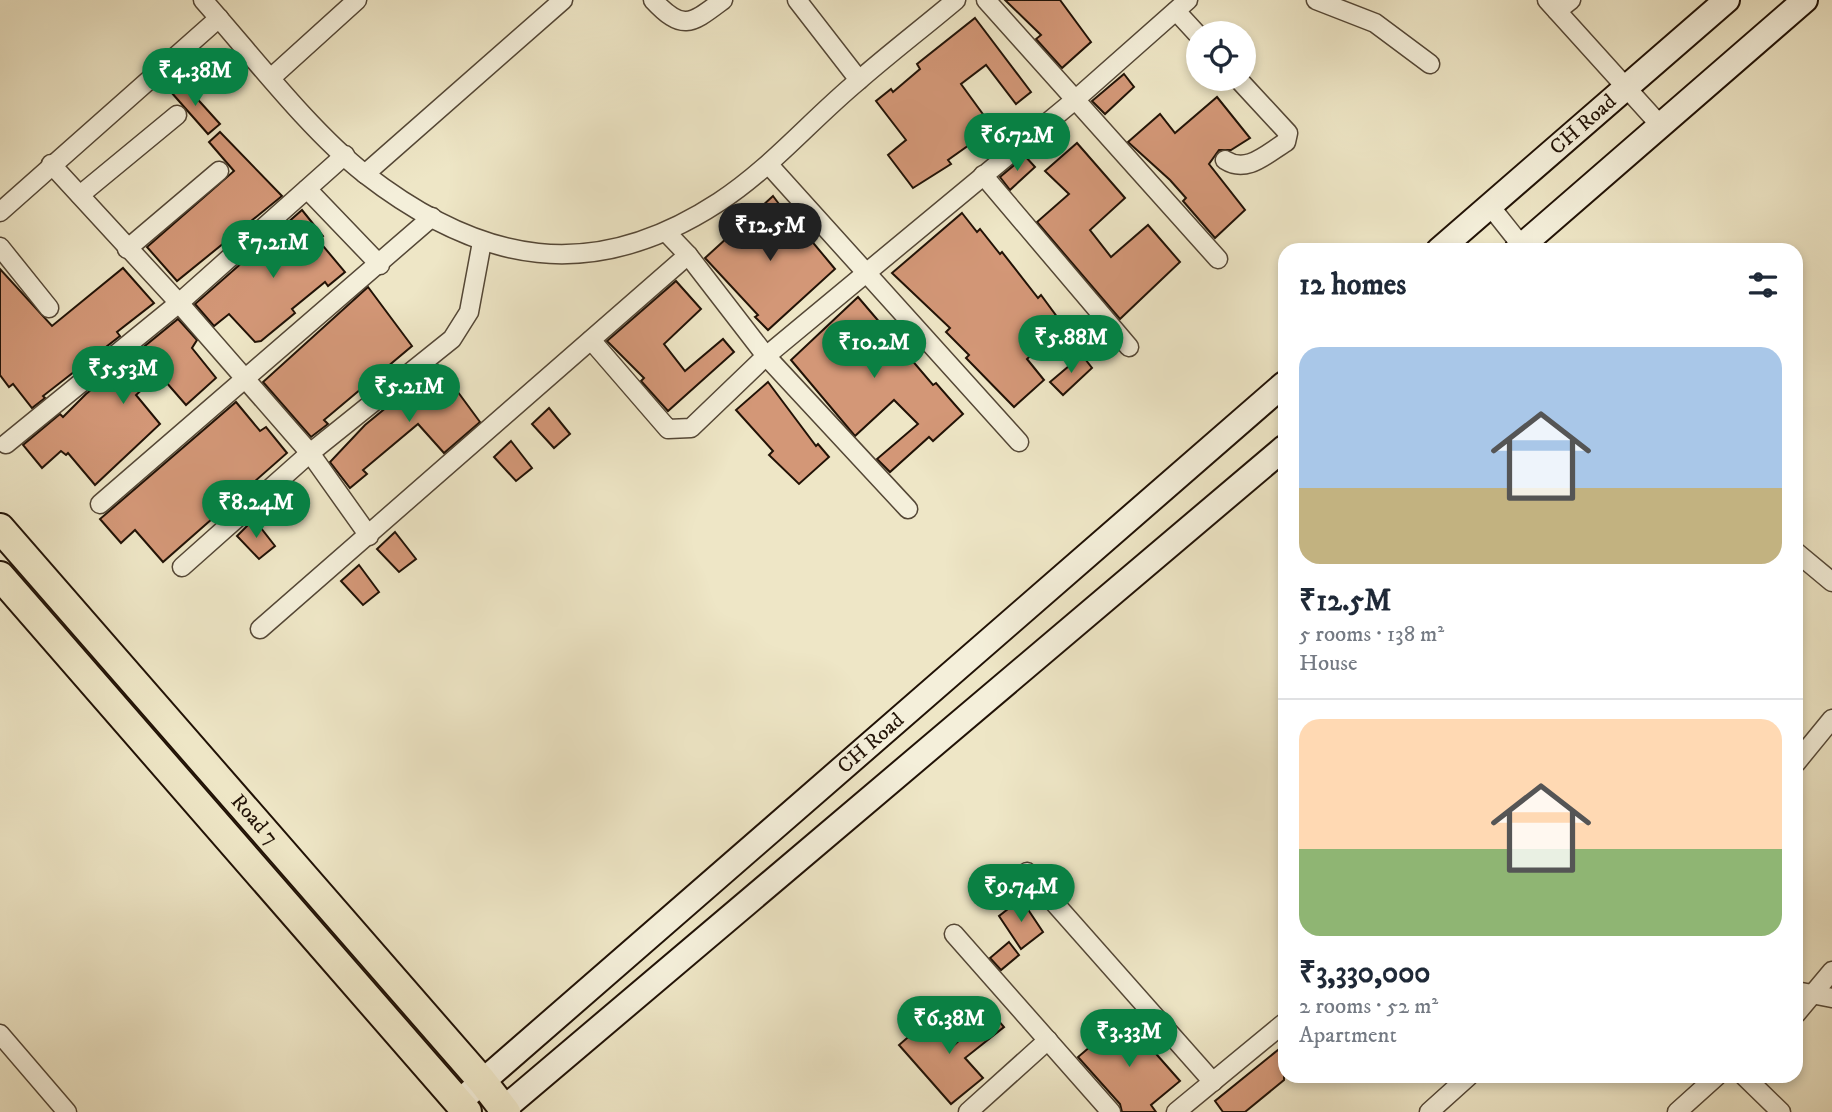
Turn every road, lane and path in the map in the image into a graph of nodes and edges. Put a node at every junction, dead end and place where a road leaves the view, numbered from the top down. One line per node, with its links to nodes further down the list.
1 (203, 0): 14 (street)
2 (357, 0): 17 (street)
3 (563, 0): 29 (street)
4 (653, 0): 5 (street)
5 (723, 0)
6 (797, 0): 18 (street)
7 (956, 0): 18 (street)
8 (986, 0): 21 (street)
9 (1316, 0): 16 (street)
10 (1727, 0): 19 (street, CH Road)
11 (1805, 0): 23 (street)
12 (1558, 4): 19 (street)
13 (1182, 5): 15 (street); 21 (street)
14 (219, 18): 17 (street); 26 (street)
15 (1191, 21)
16 (1430, 64)
17 (272, 78): 24 (street)
18 (859, 80): 27 (street)
19 (1624, 89): 23 (street); 33 (street, CH Road)
20 (1249, 91): 25 (street)
21 (1076, 99): 30 (street); 44 (street)
22 (177, 115): 32 (street)
23 (1660, 125): 40 (street)
24 (345, 155): 29 (street); 31 (street)
25 (1225, 160)
26 (51, 164): 32 (street); 34 (street)
27 (769, 165): 36 (street); 46 (street)
28 (219, 171): 42 (street)
29 (365, 174): 35 (street)
30 (983, 175): 46 (street); 50 (street)
31 (307, 189): 45 (street); 47 (street)
32 (80, 195): 42 (street)
33 (1490, 206): 38 (street, CH Road); 39 (street)
34 (0, 212)
35 (432, 217): 37 (street); 45 (street)
36 (666, 232): 37 (street); 43 (street)
37 (482, 242): 57 (street)
38 (1447, 243)
39 (1517, 243)
40 (1528, 243)
41 (0, 247): 48 (street)
42 (127, 249): 47 (street)
43 (688, 255): 49 (street); 51 (street)
44 (1218, 259)
45 (380, 265): 52 (street)
46 (868, 272): 51 (street); 54 (street)
47 (179, 303): 52 (street); 55 (street)
48 (49, 309)
49 (591, 341): 51 (street); 61 (street)
50 (1129, 346)
51 (766, 356): 59 (street)
52 (246, 381): 57 (street); 58 (street)
53 (1278, 389): 78 (street, CH Road)
54 (1019, 442)
55 (6, 444)
56 (1278, 452): 85 (street, CH Road)
57 (310, 453): 61 (street); 63 (street)
58 (100, 505)
59 (908, 509)
60 (0, 528): 78 (main road, Road 7)
61 (369, 536): 66 (street)
62 (1803, 558): 65 (street)
63 (182, 567)
64 (0, 576): 83 (main road, Road 7)
65 (1832, 582)
66 (260, 629)
67 (1832, 719): 68 (street)
68 (1803, 754)
69 (1027, 872): 79 (street)
70 (954, 934): 77 (street)
71 (1832, 971): 72 (street)
72 (1803, 992)
73 (1803, 993): 74 (street)
74 (1832, 998)
75 (1278, 1028): 79 (street)
76 (0, 1034): 86 (street)
77 (1048, 1040): 87 (street); 88 (street)
78 (482, 1081): 83 (street, CH Road); 85 (main road, Road 7)
79 (1213, 1082): 89 (street)
80 (1463, 1083): 84 (street)
81 (1709, 1083): 90 (street)
82 (1751, 1083): 91 (street)
83 (463, 1107)
84 (1440, 1109)
85 (503, 1111)
86 (68, 1112)
87 (968, 1112)
88 (1111, 1112)
89 (1176, 1112)
90 (1677, 1112)
91 (1781, 1112)

